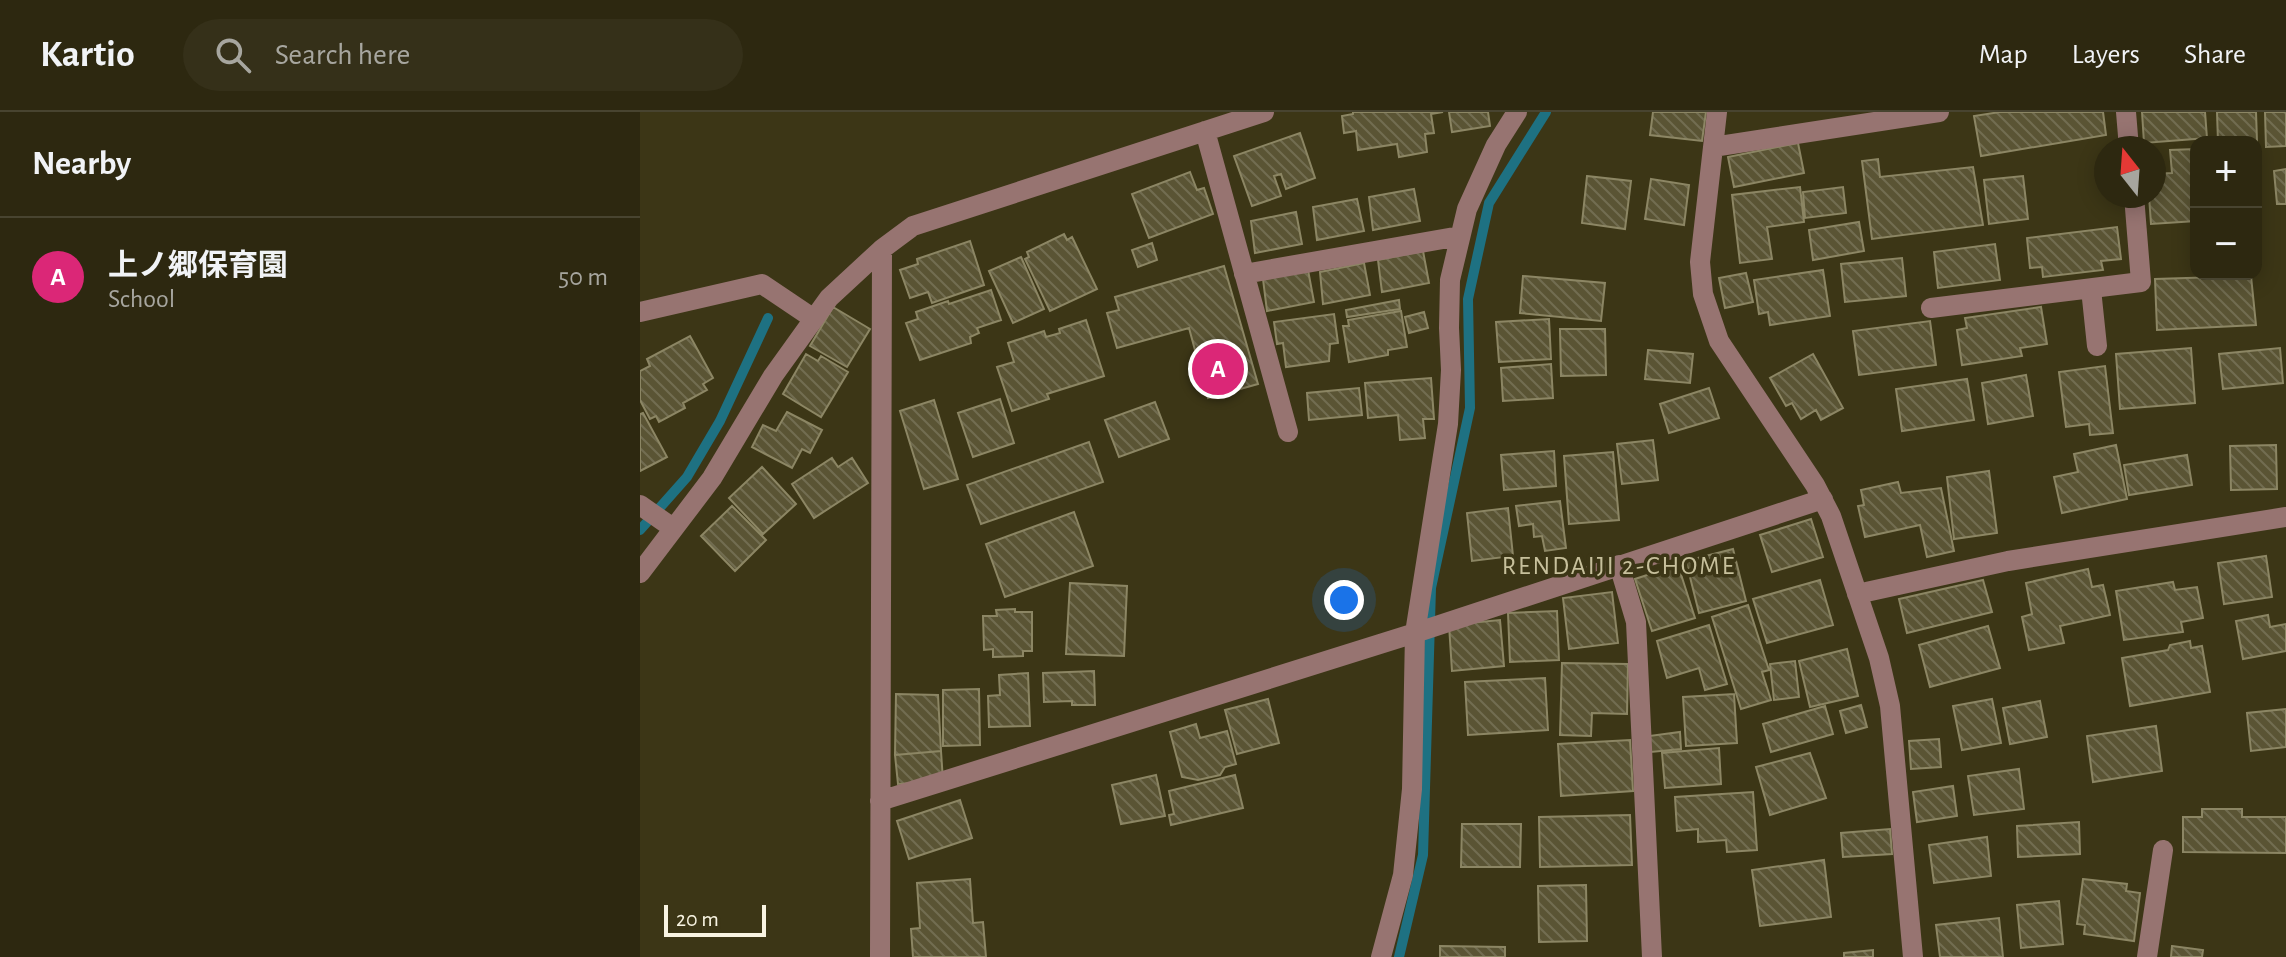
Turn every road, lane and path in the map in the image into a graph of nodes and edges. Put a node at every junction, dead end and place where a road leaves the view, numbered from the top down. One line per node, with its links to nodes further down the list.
1 (1264, 112): 6 (street)
2 (1517, 112): 10 (street)
3 (1717, 112): 8 (street)
4 (1939, 112): 8 (street)
5 (2126, 112): 7 (street)
6 (1205, 131): 11 (street); 12 (street)
7 (2128, 136)
8 (1713, 147): 19 (street)
9 (2135, 208): 13 (street)
10 (1460, 236): 12 (street); 25 (street)
11 (882, 249): 16 (street); 26 (street)
12 (1244, 274): 18 (street)
13 (2091, 289): 14 (street); 17 (street)
14 (1931, 308)
15 (640, 312): 16 (street)
16 (814, 319): 20 (street)
17 (2097, 346)
18 (1288, 432)
19 (1823, 499): 22 (street); 24 (street)
20 (654, 516): 23 (street)
21 (2286, 517): 24 (street)
22 (1619, 565): 25 (street); 30 (street)
23 (640, 573)
24 (1857, 594): 31 (street)
25 (1416, 632): 26 (street); 29 (street)
26 (880, 801): 28 (street)
27 (2163, 850): 32 (street)
28 (880, 957)
29 (1381, 957)
30 (1652, 957)
31 (1913, 957)
32 (2147, 957)

